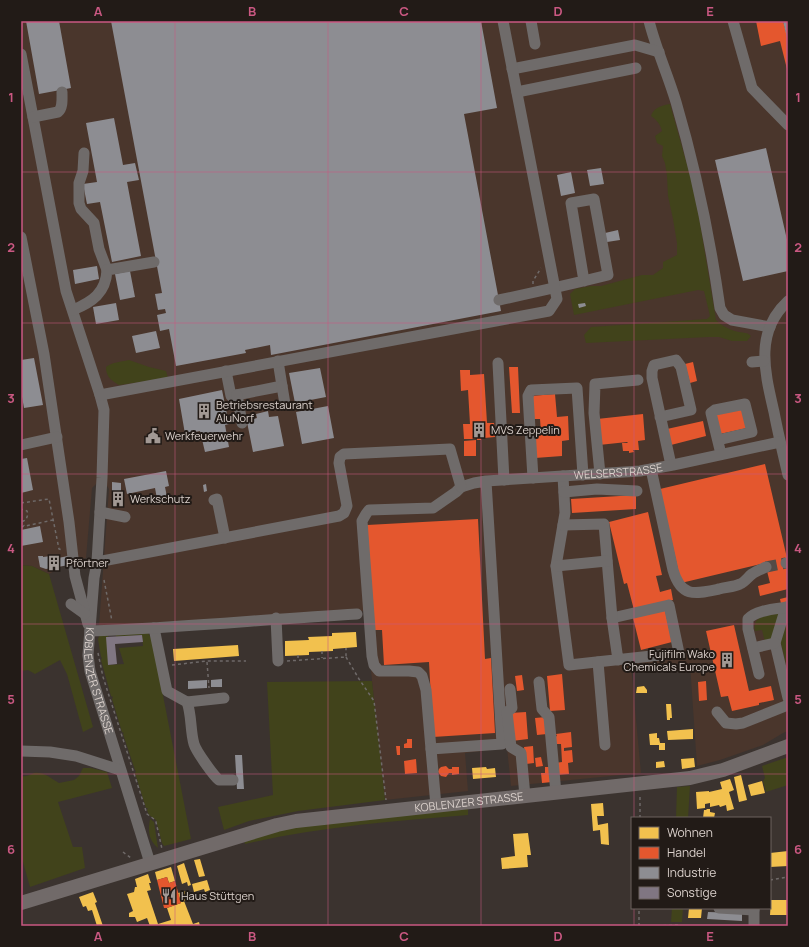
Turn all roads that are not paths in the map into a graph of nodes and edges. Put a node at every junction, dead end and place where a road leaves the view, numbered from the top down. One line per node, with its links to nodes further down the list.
1 (503, 21): 8 (street)
2 (531, 21): 5 (street)
3 (649, 21): 6 (street)
4 (733, 21): 13 (street)
5 (535, 44)
6 (659, 52): 8 (street); 23 (street)
7 (21, 54): 12 (street)
8 (512, 68): 11 (street)
9 (636, 68): 11 (street)
10 (62, 92): 12 (street)
11 (517, 92): 19 (street)
12 (33, 116): 22 (street)
13 (788, 125)
14 (84, 153): 17 (street)
15 (21, 237): 36 (street)
16 (154, 262): 17 (street)
17 (107, 270): 22 (street)
18 (584, 281): 18 (street); 19 (street)
19 (554, 288): 20 (street); 24 (street)
20 (499, 300)
21 (788, 301): 23 (street)
22 (73, 310): 31 (street)
23 (770, 327): 25 (street)
24 (278, 361): 28 (street); 30 (street)
25 (764, 361): 26 (street); 38 (street)
26 (752, 362)
27 (498, 364): 48 (street)
28 (226, 371): 31 (street); 32 (street)
29 (638, 380): 43 (street)
30 (282, 386): 32 (street); 33 (street)
31 (100, 395): 54 (street)
32 (237, 395): 35 (street)
33 (286, 404)
34 (660, 417): 34 (street); 41 (street)
35 (242, 423)
36 (57, 437): 39 (street); 64 (street)
37 (718, 440): 40 (street)
38 (780, 442): 40 (street, WELSERSTRASSE); 45 (street)
39 (21, 444)
40 (721, 454): 41 (street, WELSERSTRASSE)
41 (671, 465): 42 (street, WELSERSTRASSE)
42 (651, 469): 43 (street, WELSERSTRASSE); 61 (street)
43 (600, 474): 44 (street, WELSERSTRASSE)
44 (582, 475): 46 (street, WELSERSTRASSE); 47 (street)
45 (788, 475)
46 (563, 476): 47 (street, WELSERSTRASSE); 51 (street)
47 (533, 478): 48 (street, WELSERSTRASSE)
48 (504, 480): 49 (street, WELSERSTRASSE)
49 (486, 481): 50 (street, WELSERSTRASSE); 85 (street)
50 (458, 490): 57 (street); 85 (street)
51 (564, 492): 52 (street); 56 (street)
52 (637, 492)
53 (214, 500): 57 (street)
54 (100, 512): 55 (street); 59 (street)
55 (125, 517)
56 (563, 525): 58 (street); 60 (street)
57 (225, 538): 59 (street)
58 (607, 561): 60 (street); 67 (street)
59 (97, 562): 69 (street)
60 (556, 566): 74 (street)
61 (766, 568)
62 (71, 604): 64 (street)
63 (787, 607): 70 (street); 71 (street)
64 (85, 614): 69 (street)
65 (357, 614): 66 (street, KOBLENZER STRASSE)
66 (276, 618): 68 (street, KOBLENZER STRASSE); 73 (street)
67 (612, 618): 72 (street); 72 (street)
68 (154, 628): 69 (street, KOBLENZER STRASSE); 80 (street)
69 (90, 631): 87 (street, KOBLENZER STRASSE)
70 (775, 643): 71 (street); 79 (street)
71 (753, 648): 75 (street)
72 (618, 660): 74 (street)
73 (278, 661)
74 (598, 662): 83 (street)
75 (759, 674)
76 (539, 682): 89 (street)
77 (510, 689): 90 (street)
78 (224, 698): 80 (street)
79 (788, 698)
80 (187, 702): 88 (street)
81 (788, 705): 82 (street)
82 (717, 712)
83 (605, 745)
84 (788, 746): 89 (main road, KOBLENZER STRASSE)
85 (431, 748): 91 (street)
86 (21, 751): 87 (street)
87 (120, 770): 92 (street, KOBLENZER STRASSE)
88 (233, 780)
89 (556, 793): 90 (main road, KOBLENZER STRASSE)
90 (525, 796): 91 (main road, KOBLENZER STRASSE)
91 (436, 806): 92 (main road, KOBLENZER STRASSE)
92 (150, 863): 93 (main road, KOBLENZER STRASSE)
93 (21, 903)
94 (754, 909): 95 (street)
95 (754, 926)

